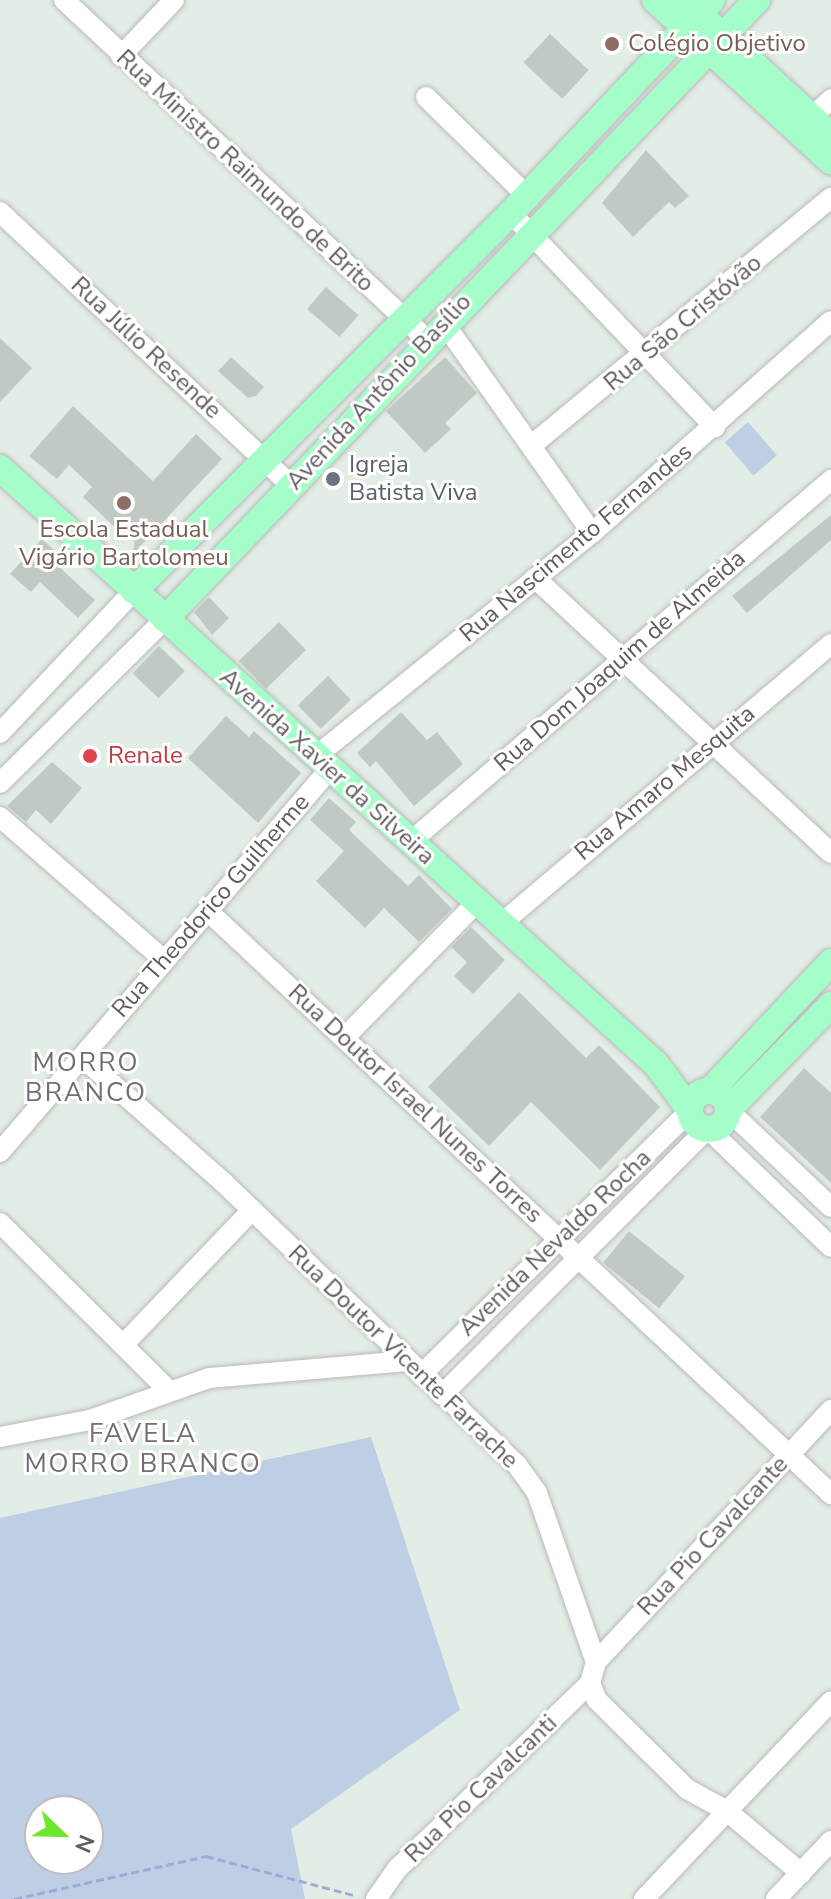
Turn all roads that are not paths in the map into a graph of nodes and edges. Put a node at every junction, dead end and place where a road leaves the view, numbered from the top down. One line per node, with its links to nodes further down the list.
1 (64, 0): 7 (street, Rua Ministro Raimundo de Brito)
2 (174, 0): 7 (street)
3 (655, 0): 5 (main road)
4 (757, 0): 6 (main road, Avenida Antônio Basílio)
5 (695, 10): 6 (main road); 12 (main road, Avenida Antônio Basílio)
6 (716, 44): 9 (main road); 10 (main road); 14 (main road, Avenida Antônio Basílio)
7 (121, 56): 15 (street, Rua Ministro Raimundo de Brito)
8 (426, 97): 12 (street)
9 (825, 117)
10 (831, 161)
11 (831, 198): 18 (street, Rua São Cristóvão)
12 (519, 204): 14 (street); 15 (main road, Avenida Antônio Basílio)
13 (0, 212): 21 (street, Rua Júlio Resende)
14 (532, 233): 17 (main road, Avenida Antônio Basílio); 18 (street)
15 (403, 317): 17 (street, Rua Ministro Raimundo de Brito); 21 (main road, Avenida Antônio Basílio)
16 (831, 321): 19 (street, Rua Nascimento Fernandes)
17 (436, 332): 20 (street, Rua Ministro Raimundo de Brito); 24 (main road, Avenida Antônio Basílio)
18 (647, 353): 19 (street); 20 (street, Rua São Cristóvão)
19 (715, 427): 25 (street, Rua Nascimento Fernandes)
20 (532, 445): 25 (street, Rua Ministro Raimundo de Brito)
21 (265, 460): 24 (street, Rua Júlio Resende); 27 (main road, Avenida Antônio Basílio)
22 (0, 468): 27 (main road, Avenida Xavier da Silveira)
23 (831, 480): 30 (street, Rua Dom Joaquim de Almeida)
24 (291, 485): 28 (main road, Avenida Antônio Basílio)
25 (592, 533): 26 (street, Rua Nascimento Fernandes)
26 (535, 578): 30 (street); 33 (street, Rua Nascimento Fernandes)
27 (134, 591): 28 (main road, Avenida Xavier da Silveira); 31 (street, Avenida Antônio Basílio)
28 (165, 619): 33 (main road, Avenida Xavier da Silveira); 34 (street, Avenida Antônio Basílio)
29 (831, 644): 32 (street, Rua Amaro Mesquita)
30 (624, 659): 32 (street); 36 (street, Rua Dom Joaquim de Almeida)
31 (0, 733)
32 (711, 741): 37 (street); 40 (street, Rua Amaro Mesquita)
33 (322, 763): 36 (main road, Avenida Xavier da Silveira); 39 (street, Rua Theodorico Guilherme)
34 (0, 783)
35 (0, 817): 41 (street)
36 (409, 843): 38 (main road, Avenida Xavier da Silveira)
37 (831, 853)
38 (476, 903): 40 (main road, Avenida Xavier da Silveira); 44 (street)
39 (209, 912): 41 (street, Rua Theodorico Guilherme); 44 (street, Rua Doutor Israel Nunes Torres)
40 (501, 924): 46 (main road, Avenida Xavier da Silveira)
41 (164, 960): 45 (street, Rua Theodorico Guilherme)
42 (831, 962): 47 (main road)
43 (831, 1005): 47 (main road)
44 (344, 1038): 53 (street, Rua Doutor Israel Nunes Torres)
45 (82, 1057): 49 (street, Rua Theodorico Guilherme); 51 (street, Rua Doutor Vicente Farrache)
46 (656, 1064): 47 (main road, Avenida Xavier da Silveira); 48 (main road, Avenida Xavier da Silveira)
47 (719, 1100): 48 (main road); 50 (street, Avenida Xavier da Silveira)
48 (699, 1120): 53 (street, Avenida Nevaldo Rocha); 54 (street, Avenida Xavier da Silveira); 55 (street, Avenida Nevaldo Rocha)
49 (0, 1152)
50 (831, 1207)
51 (252, 1210): 56 (street); 57 (street, Rua Doutor Vicente Farrache)
52 (0, 1223): 56 (street)
53 (559, 1239): 55 (street, Rua Doutor Israel Nunes Torres); 57 (street, Avenida Nevaldo Rocha)
54 (831, 1247)
55 (579, 1258): 59 (street, Avenida Nevaldo Rocha); 62 (street, Rua Doutor Israel Nunes Torres)
56 (123, 1345): 58 (street)
57 (413, 1368): 58 (street); 59 (street, Rua Doutor Vicente Farrache)
58 (167, 1389): 61 (street)
59 (442, 1395): 64 (street, Rua Doutor Vicente Farrache)
60 (831, 1410): 62 (street, Rua Pio Cavalcante)
61 (0, 1437)
62 (789, 1454): 63 (street, Rua Doutor Israel Nunes Torres); 64 (street, Rua Pio Cavalcante)
63 (831, 1494)
64 (596, 1662): 65 (street)
65 (590, 1683): 67 (street); 70 (street, Rua Pio Cavalcanti)
66 (831, 1701): 67 (street)
67 (727, 1811): 69 (street); 71 (street)
68 (831, 1841): 69 (street)
69 (801, 1873): 72 (street)
70 (376, 1899)
71 (644, 1899)
72 (776, 1899)

